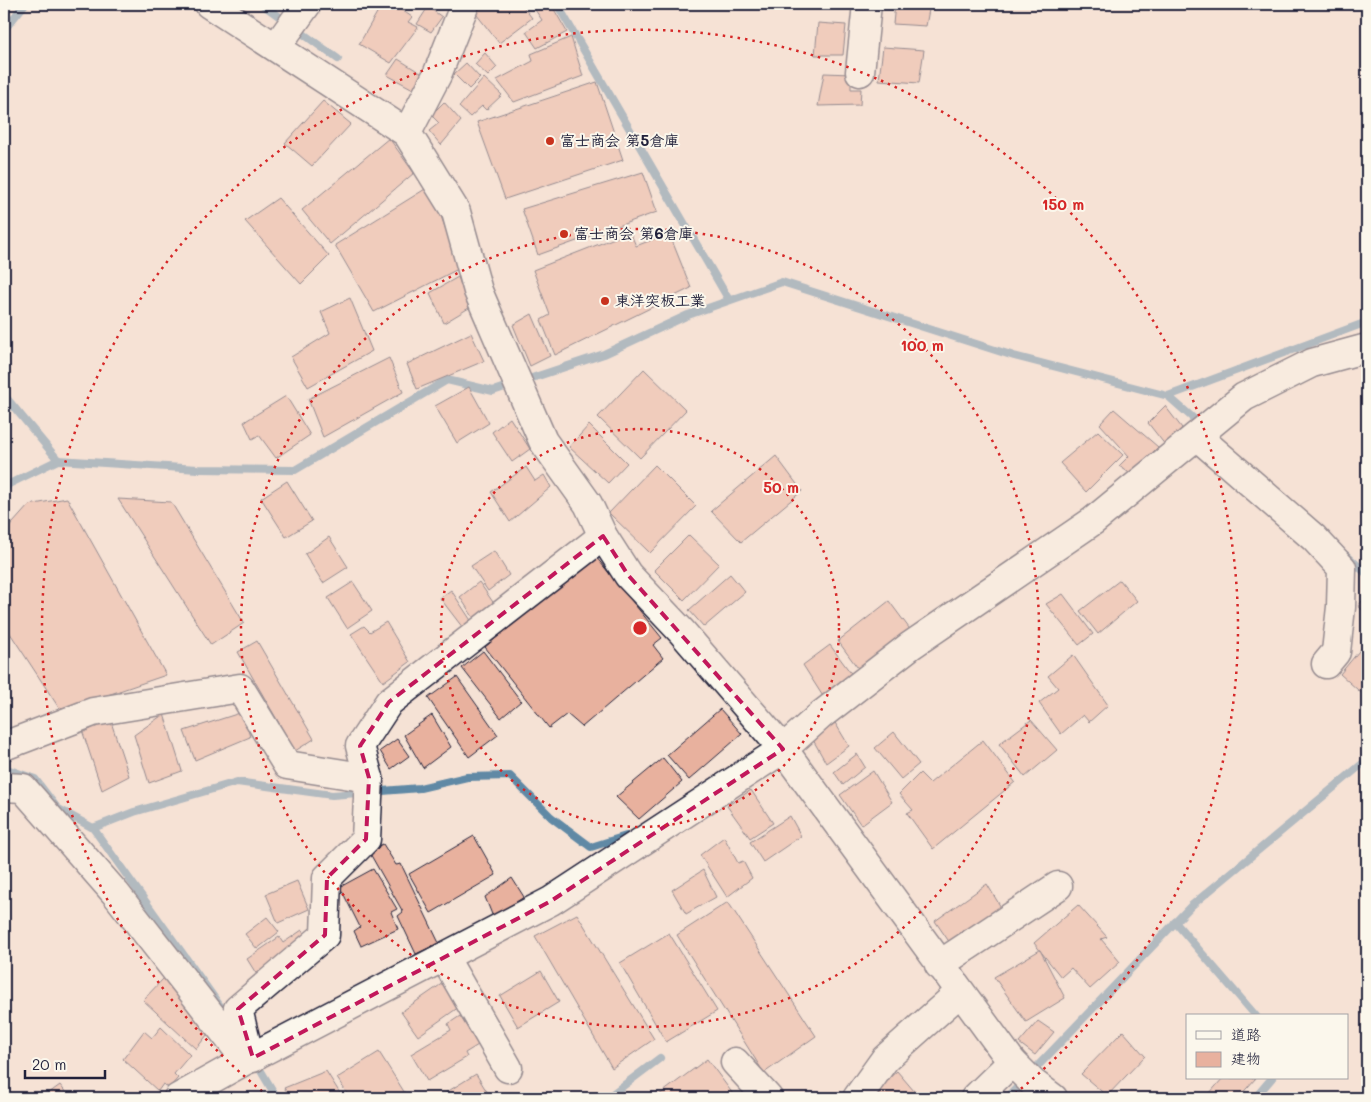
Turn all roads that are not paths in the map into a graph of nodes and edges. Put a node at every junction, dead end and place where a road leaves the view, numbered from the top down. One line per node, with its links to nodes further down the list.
1 (209, 4): 4 (street)
2 (465, 4): 6 (street)
3 (866, 4): 5 (street)
4 (292, 25): 6 (street)
5 (860, 72)
6 (407, 133): 9 (street)
7 (1367, 348): 8 (street)
8 (1198, 437): 10 (street); 12 (street)
9 (603, 536): 12 (street); 13 (street)
10 (1326, 664)
11 (4, 746): 13 (street)
12 (783, 749): 16 (street); 17 (street)
13 (369, 778): 19 (street)
14 (4, 787): 19 (street)
15 (1058, 886): 17 (street)
16 (444, 957): 19 (street); 21 (street)
17 (939, 964): 18 (street)
18 (960, 992): 22 (street); 25 (street)
19 (249, 1059): 23 (street)
20 (735, 1062): 24 (street)
21 (508, 1068)
22 (1030, 1078): 26 (street)
23 (178, 1098)
24 (768, 1098)
25 (857, 1098)
26 (976, 1098)

